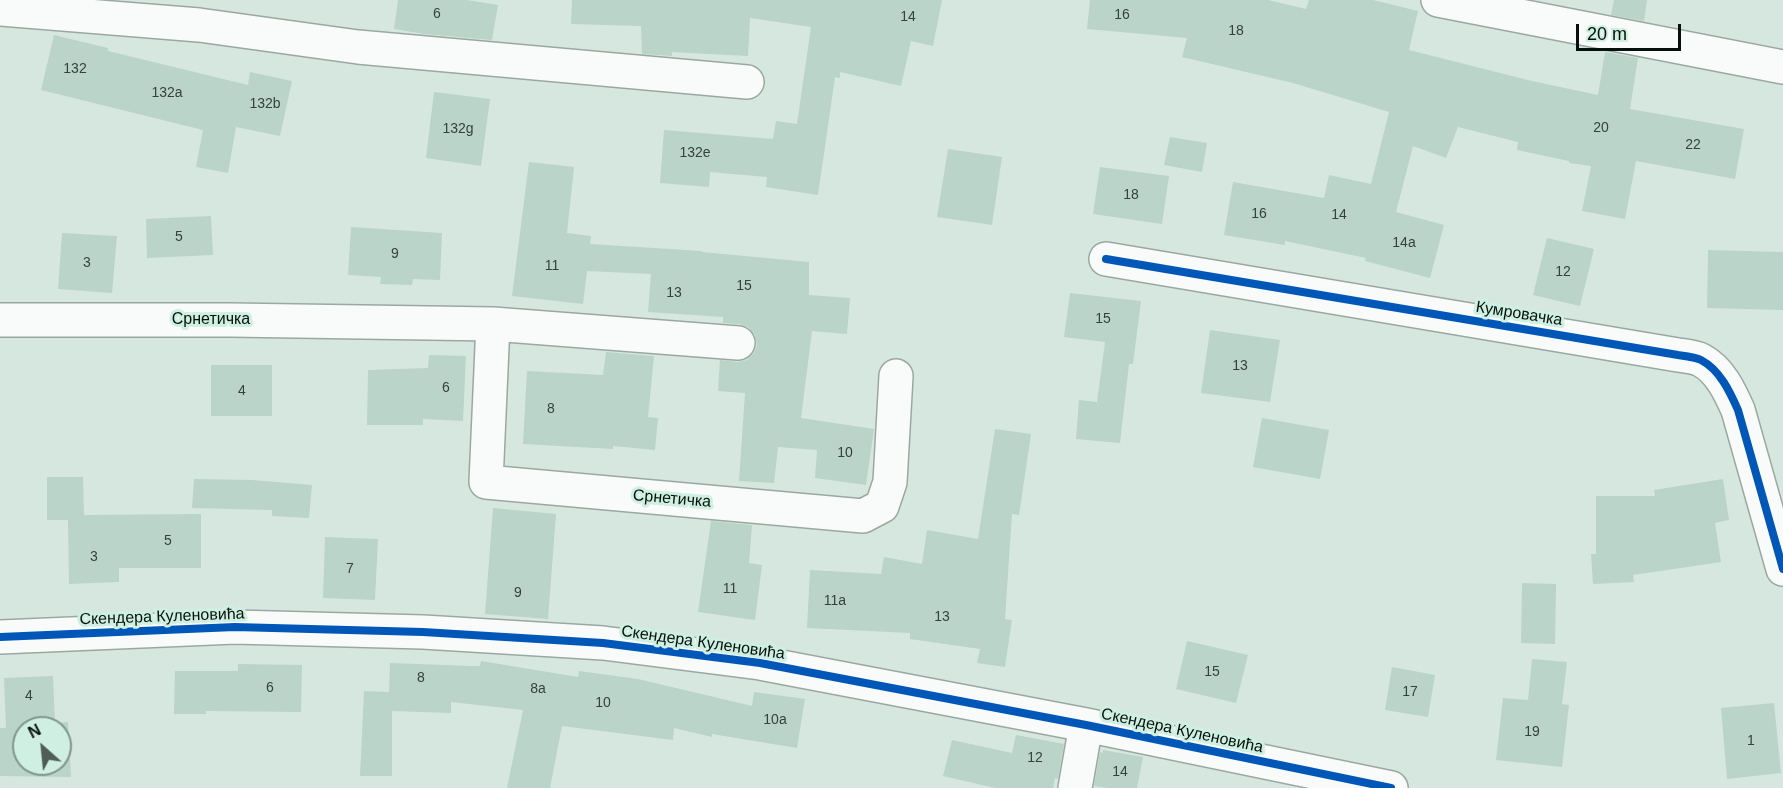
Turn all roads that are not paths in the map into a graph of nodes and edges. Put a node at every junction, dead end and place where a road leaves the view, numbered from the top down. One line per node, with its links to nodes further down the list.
1 (1438, 0): 3 (street)
2 (0, 9): 4 (street)
3 (1783, 67)
4 (747, 82)
5 (1106, 259): 10 (street, Кумровачка)
6 (0, 320): 7 (street, Срнетичка)
7 (493, 324): 8 (street, Срнетичка); 9 (street, Срнетичка)
8 (738, 343)
9 (896, 376)
10 (1783, 569)
11 (0, 637): 12 (street, Скендера Куленовића)
12 (1086, 725): 13 (street); 14 (street, Скендера Куленовића)
13 (1075, 788)
14 (1391, 788)

